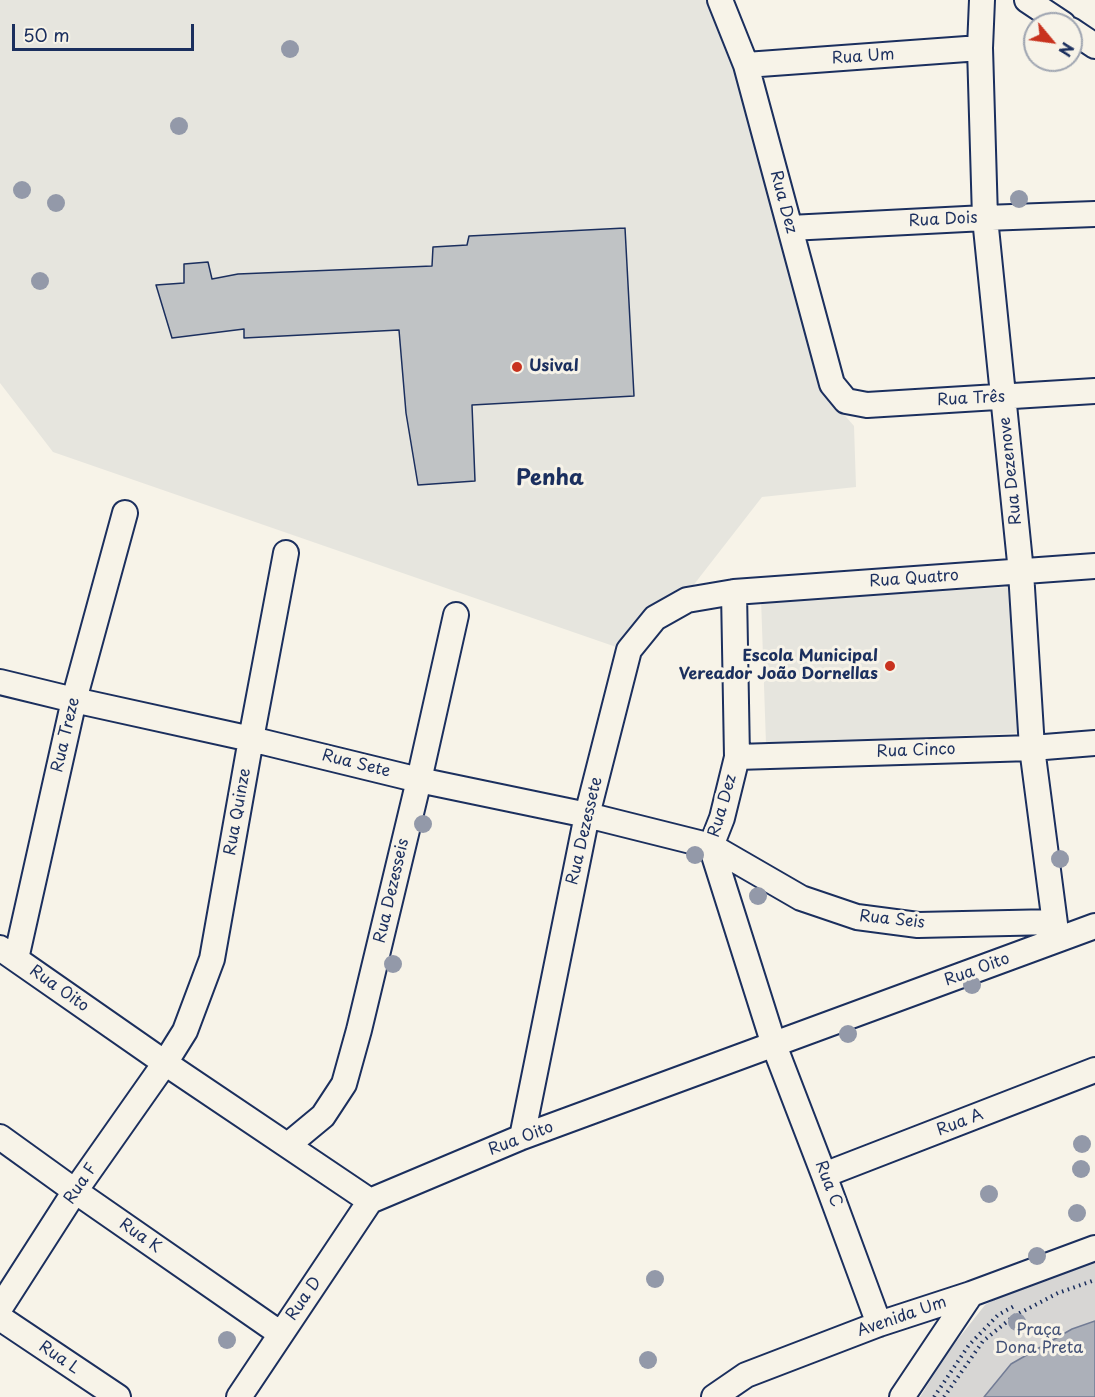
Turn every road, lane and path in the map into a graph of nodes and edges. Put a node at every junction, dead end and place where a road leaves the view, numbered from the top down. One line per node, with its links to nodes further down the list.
1 (720, 0): 6 (street, Rua Dez)
2 (982, 0): 5 (street, Rua Dezenove)
3 (1027, 0): 4 (street)
4 (1045, 12)
5 (980, 48): 6 (street, Rua Um); 8 (street, Rua Dezenove)
6 (746, 65): 9 (street, Rua Dez)
7 (1095, 214): 8 (street, Rua Dois)
8 (985, 218): 9 (street, Rua Dois); 11 (street, Rua Dezenove)
9 (790, 228): 12 (street, Rua Dez)
10 (1095, 391): 11 (street, Rua Três)
11 (1004, 397): 12 (street, Rua Três); 16 (street, Rua Dezenove)
12 (846, 401)
13 (125, 513): 20 (street, Rua Treze)
14 (286, 553): 21 (street, Rua Quinze)
15 (1095, 566): 16 (street, Rua Quatro)
16 (1021, 572): 17 (street, Rua Quatro); 23 (street, Rua Dezenove)
17 (734, 592): 24 (street, Rua Dez); 26 (street, Rua Dezessete)
18 (456, 615): 25 (street, Rua Dezesseis)
19 (0, 681): 20 (street, Rua Sete)
20 (74, 700): 21 (street, Rua Sete); 30 (street, Rua Treze)
21 (251, 739): 25 (street, Rua Sete); 32 (street, Rua Quinze)
22 (1095, 743): 23 (street, Rua Cinco)
23 (1032, 748): 24 (street, Rua Cinco); 29 (street, Rua Dezenove)
24 (737, 757): 27 (street, Rua Dez)
25 (419, 780): 26 (street, Rua Sete); 36 (street, Rua Dezesseis)
26 (587, 814): 27 (street, Rua Sete); 35 (street, Rua Dezessete)
27 (711, 846): 29 (street, Rua Seis); 31 (street, Rua Dez)
28 (1095, 926): 29 (street, Rua Oito)
29 (1056, 931): 31 (street, Rua Oito)
30 (8, 953): 32 (street, Rua Oito)
31 (774, 1045): 35 (street, Rua Oito); 37 (street, Rua C)
32 (165, 1063): 36 (street, Rua Oito); 38 (street, Rua F)
33 (1095, 1070): 37 (street, Rua A)
34 (0, 1137): 38 (street, Rua K)
35 (522, 1137): 39 (street, Rua Oito)
36 (288, 1145): 39 (street, Rua Oito)
37 (824, 1175): 46 (street, Rua C)
38 (75, 1191): 44 (street, Rua F); 47 (street, Rua K)
39 (370, 1201): 47 (street, Rua D)
40 (1095, 1248): 42 (street, Avenida Um)
41 (1095, 1280): 53 (path)
42 (971, 1294): 46 (street, Avenida Um); 51 (street)
43 (1017, 1304): 52 (path)
44 (0, 1308)
45 (0, 1318): 48 (street, Rua L)
46 (879, 1324): 50 (street, Avenida Um)
47 (281, 1334): 49 (street, Rua D)
48 (118, 1397)
49 (239, 1397)
50 (714, 1397)
51 (902, 1397)
52 (934, 1397)
53 (944, 1397)

